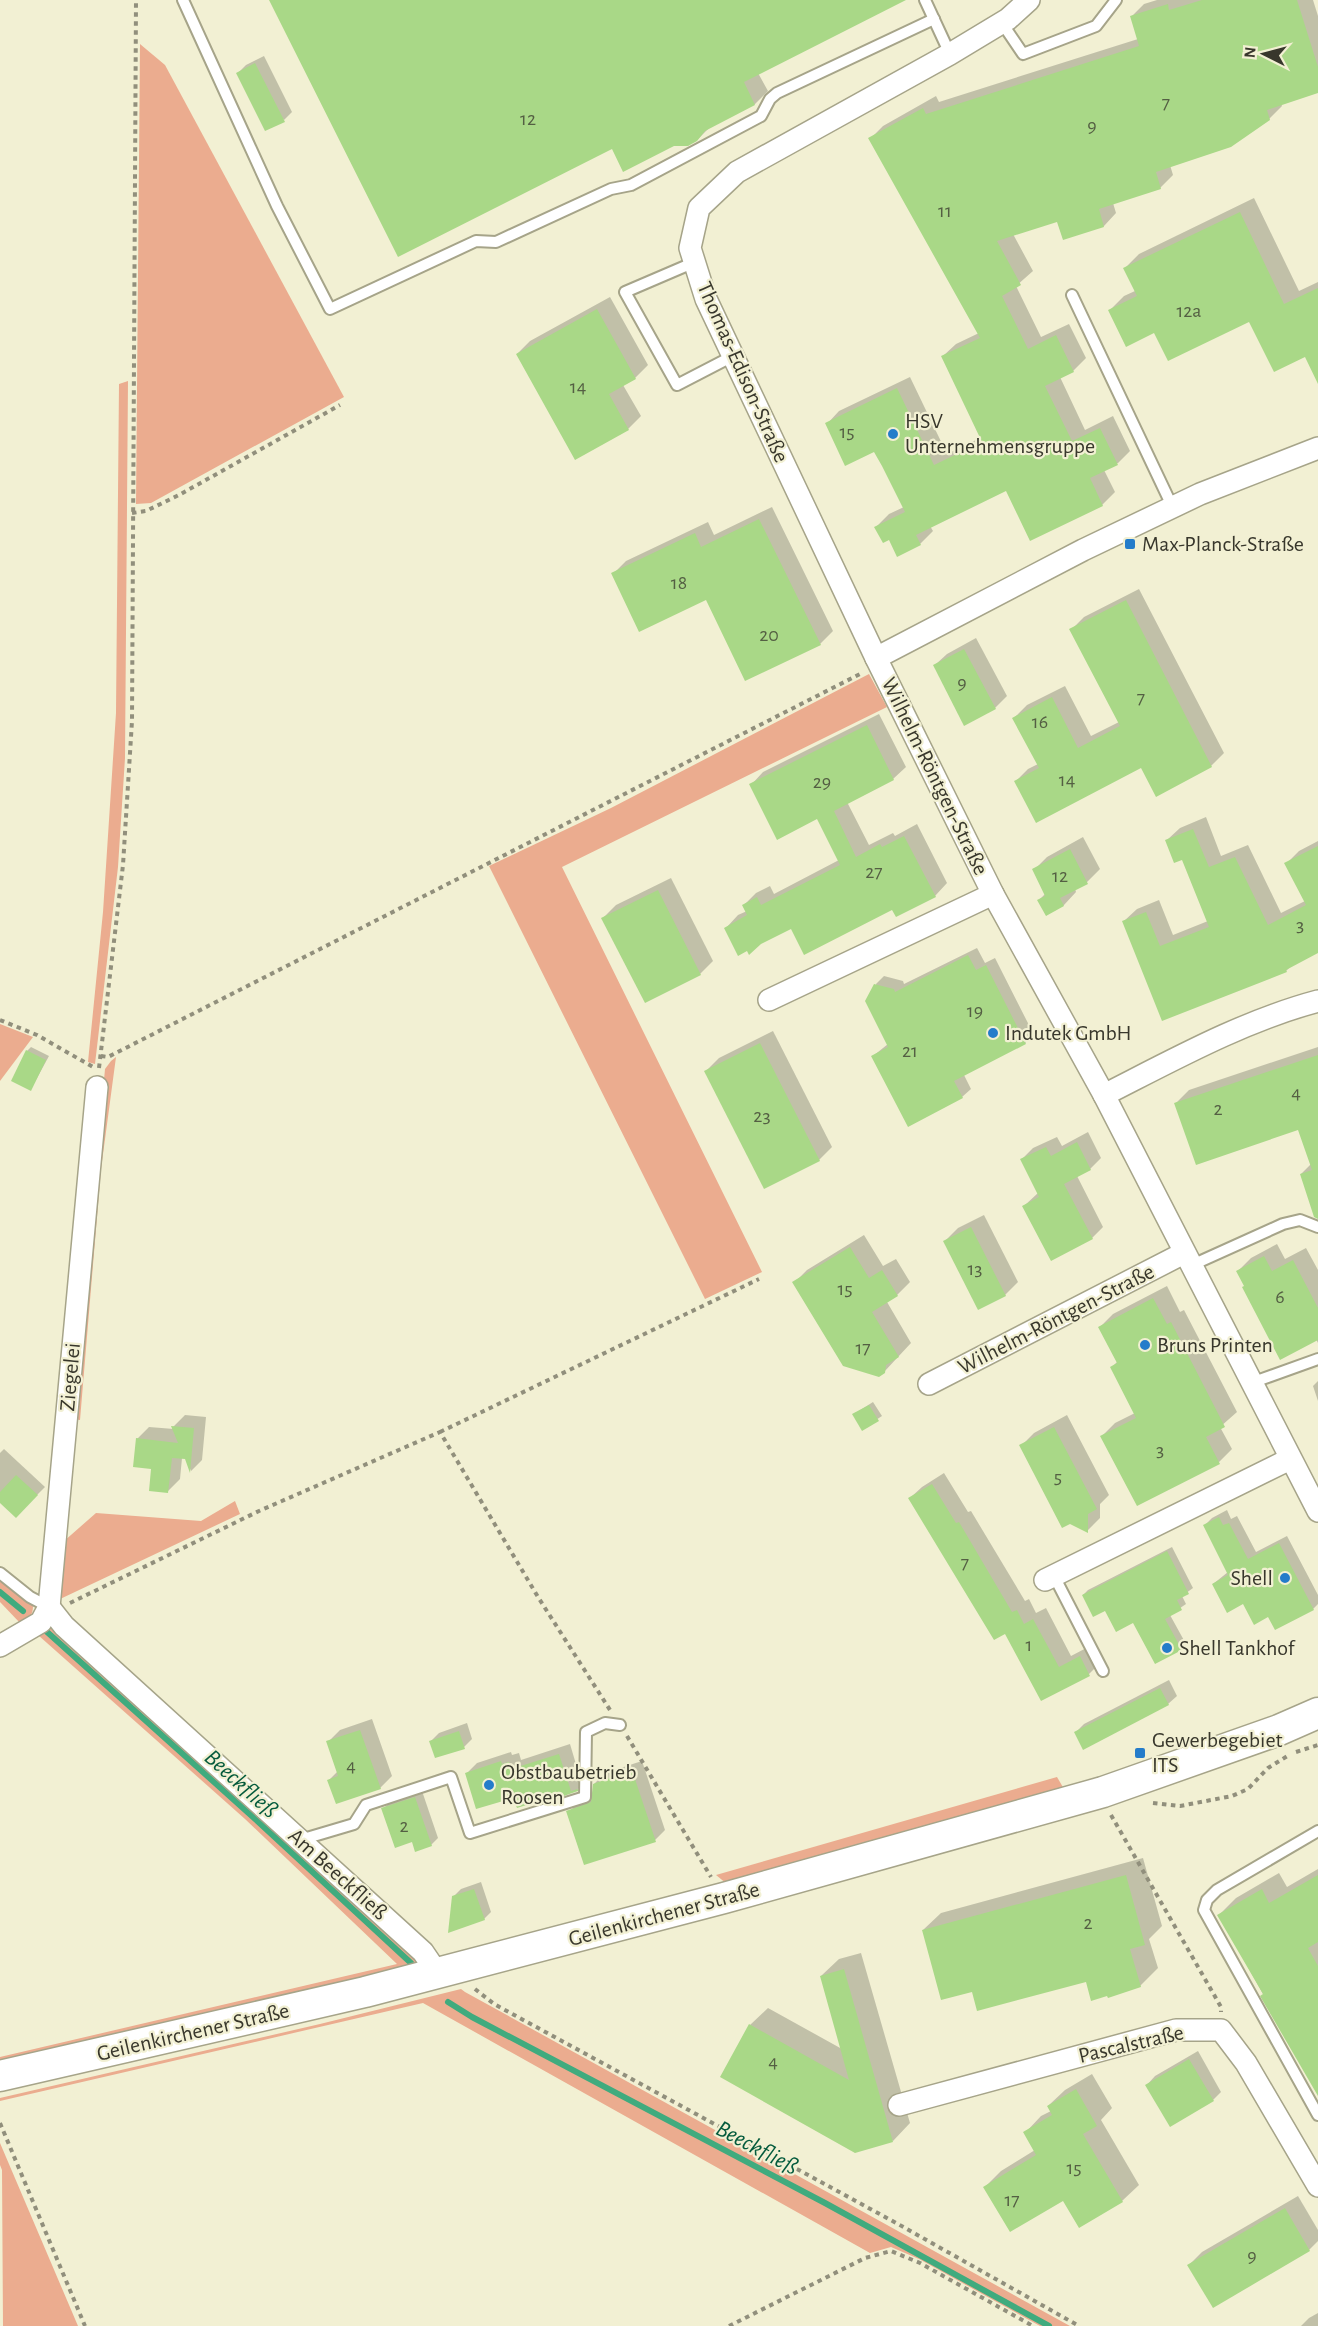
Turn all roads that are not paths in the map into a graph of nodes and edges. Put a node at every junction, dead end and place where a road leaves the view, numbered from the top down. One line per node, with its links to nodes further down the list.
1 (183, 0): 5 (lane)
2 (925, 0): 5 (lane)
3 (1029, 0): 6 (street, Thomas-Edison-Straße)
4 (1116, 0): 6 (lane)
5 (934, 19): 7 (lane)
6 (1002, 22): 7 (street, Thomas-Edison-Straße)
7 (950, 54): 8 (street, Thomas-Edison-Straße)
8 (695, 262): 10 (street, Thomas-Edison-Straße); 10 (lane)
9 (1072, 295): 12 (lane)
10 (733, 356): 13 (street, Thomas-Edison-Straße)
11 (1318, 448): 12 (street)
12 (1173, 507): 13 (street)
13 (877, 661): 14 (street, Wilhelm-Röntgen-Straße)
14 (993, 894): 15 (street, Wilhelm-Röntgen-Straße); 18 (street, Wilhelm-Röntgen-Straße)
15 (769, 1000)
16 (1318, 1001): 18 (street)
17 (97, 1087): 28 (street, Ziegelei)
18 (1104, 1095): 20 (street, Wilhelm-Röntgen-Straße)
19 (1318, 1227): 20 (lane)
20 (1187, 1259): 22 (street, Wilhelm-Röntgen-Straße); 23 (street, Wilhelm-Röntgen-Straße)
21 (1318, 1359): 22 (lane)
22 (1251, 1383): 24 (street, Wilhelm-Röntgen-Straße)
23 (928, 1384)
24 (1290, 1459): 25 (street, Wilhelm-Röntgen-Straße); 27 (street)
25 (1318, 1511)
26 (0, 1573): 28 (lane)
27 (1050, 1578): 30 (lane)
28 (49, 1607): 29 (street); 34 (street, Am Beeckfließ)
29 (0, 1646)
30 (1103, 1671)
31 (1318, 1713): 35 (street, Geilenkirchener Straße)
32 (620, 1725): 34 (lane)
33 (1318, 1831): 38 (lane)
34 (300, 1840): 35 (street, Am Beeckfließ)
35 (438, 1974): 36 (street, Geilenkirchener Straße)
36 (0, 2076)
37 (899, 2104): 39 (street, Pascalstraße)
38 (1318, 2115)
39 (1318, 2186)

